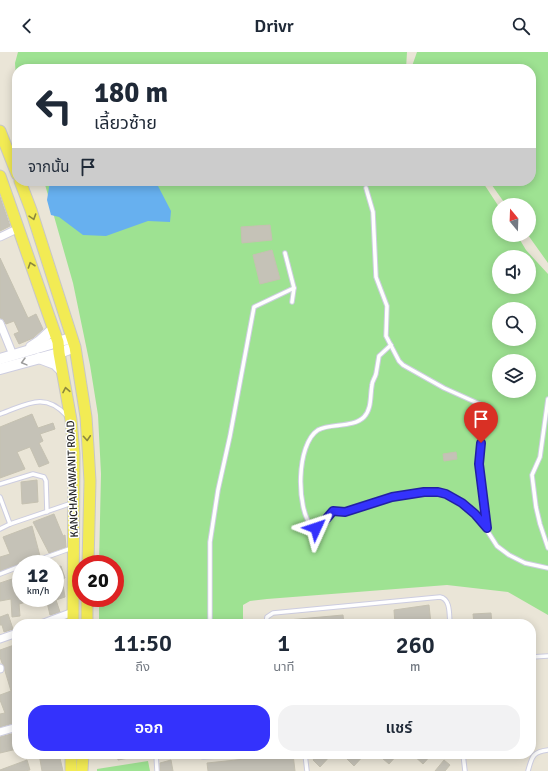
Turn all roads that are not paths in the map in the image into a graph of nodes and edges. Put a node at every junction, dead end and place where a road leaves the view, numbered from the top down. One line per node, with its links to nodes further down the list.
1 (0, 131): 2 (main road)
2 (12, 161)
3 (0, 176): 6 (main road, KANCHANAWANIT ROAD)
4 (22, 186): 13 (main road, KANCHANAWANIT ROAD, one-way to 13)
5 (366, 188): 14 (lane)
6 (19, 228): 7 (street); 12 (main road, KANCHANAWANIT ROAD, one-way to 6)
7 (0, 237)
8 (285, 253): 9 (lane)
9 (294, 288): 10 (lane); 44 (lane)
10 (292, 302)
11 (0, 323): 17 (street)
12 (53, 329): 15 (main road, KANCHANAWANIT ROAD); 16 (street)
13 (73, 342): 15 (street); 35 (main road, KANCHANAWANIT ROAD, one-way to 35)
14 (391, 345): 30 (lane); 30 (lane)
15 (58, 348): 16 (street); 18 (street); 21 (main road, KANCHANAWANIT ROAD)
16 (24, 351): 17 (street)
17 (13, 355): 19 (street)
18 (39, 358): 20 (street, one-way to 20); 21 (street)
19 (0, 359)
20 (0, 369)
21 (62, 371): 24 (main road, KANCHANAWANIT ROAD, one-way to 21)
22 (548, 400): 33 (lane)
23 (0, 414): 24 (lane)
24 (71, 420): 27 (main road, KANCHANAWANIT ROAD)
25 (0, 484): 28 (lane)
26 (0, 497): 29 (lane)
27 (74, 503): 28 (lane); 32 (main road, KANCHANAWANIT ROAD)
28 (48, 512): 29 (lane)
29 (10, 524): 31 (lane)
30 (487, 528): 36 (lane)
31 (0, 529)
32 (74, 547): 34 (lane); 40 (main road, KANCHANAWANIT ROAD)
33 (548, 548)
34 (52, 555)
35 (88, 555)
36 (548, 568)
37 (12, 569): 38 (lane)
38 (0, 574)
39 (87, 607): 43 (main road)
40 (73, 612): 41 (street); 42 (main road, KANCHANAWANIT ROAD)
41 (54, 619)
42 (73, 619)
43 (87, 619)
44 (210, 619)
45 (267, 619): 46 (lane)
46 (449, 619)
47 (12, 635): 48 (street)
48 (0, 639)
49 (548, 656): 50 (lane)
50 (536, 657)
51 (12, 728): 52 (street)
52 (0, 732)
53 (548, 750): 54 (lane)
54 (536, 753)
55 (71, 759): 61 (main road)
56 (83, 759): 62 (main road)
57 (157, 759): 63 (lane)
58 (306, 759): 64 (lane)
59 (464, 759): 65 (lane)
60 (532, 759): 66 (lane)
61 (71, 771)
62 (82, 771)
63 (158, 771)
64 (307, 771)
65 (465, 771)
66 (528, 771)

